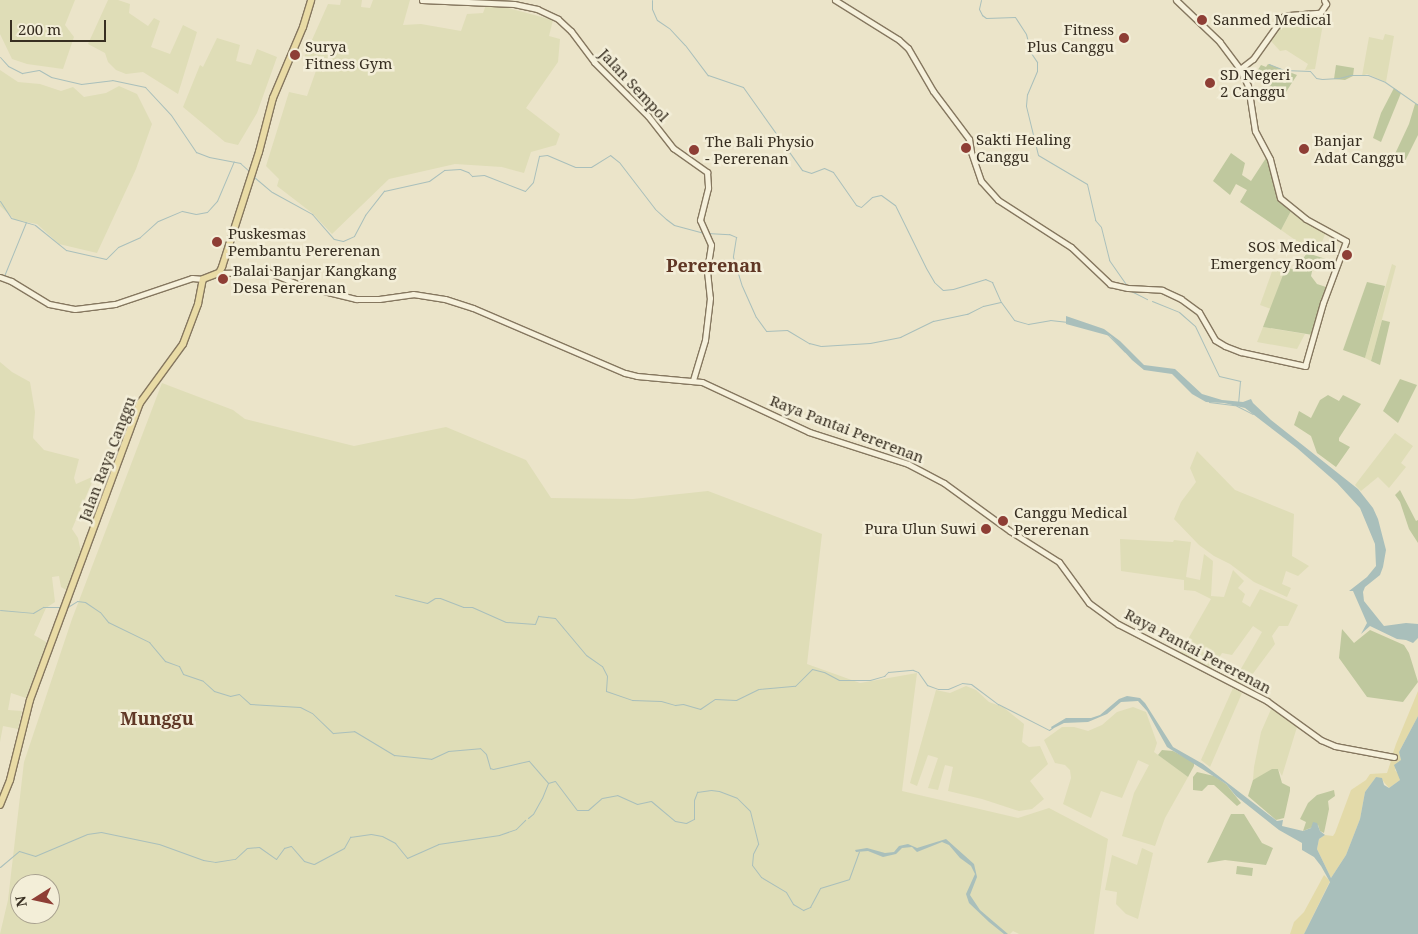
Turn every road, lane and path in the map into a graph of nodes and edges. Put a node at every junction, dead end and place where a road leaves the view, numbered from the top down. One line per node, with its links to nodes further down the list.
1 (310, 0): 9 (main road)
2 (422, 0): 12 (street, Jalan Sempol)
3 (835, 0): 8 (street)
4 (1176, 0): 6 (street)
5 (1325, 2): 6 (street)
6 (1240, 69): 8 (street)
7 (1256, 102): 8 (street)
8 (1250, 103)
9 (220, 270): 11 (main road); 12 (street, Raya Pantai Pererenan)
10 (2, 278): 11 (street)
11 (203, 279): 14 (main road, Jalan Raya Canggu)
12 (693, 380): 13 (street, Raya Pantai Pererenan)
13 (1394, 758)
14 (0, 805)

